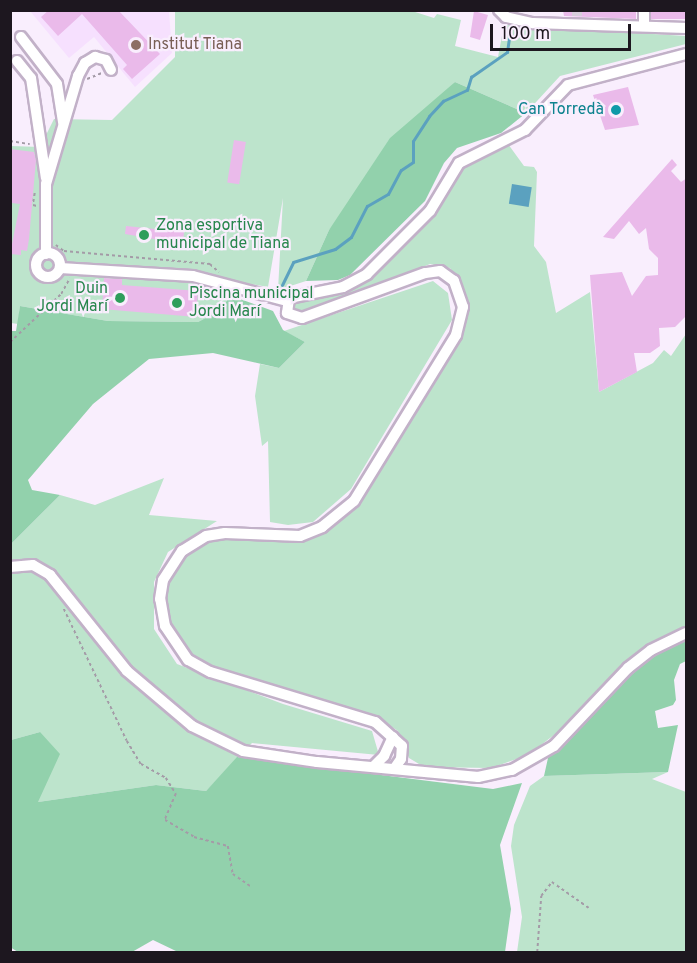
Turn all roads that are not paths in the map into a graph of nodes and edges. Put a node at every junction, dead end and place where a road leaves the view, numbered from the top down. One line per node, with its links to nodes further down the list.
1 (500, 10): 4 (street)
2 (639, 10): 4 (street)
3 (644, 10): 4 (street)
4 (642, 25): 5 (street)
5 (687, 28)
6 (21, 37): 10 (street)
7 (687, 54): 14 (street)
8 (16, 62): 11 (street)
9 (111, 68): 10 (street)
10 (64, 130): 11 (street)
11 (46, 184): 12 (street)
12 (46, 254): 13 (street); 13 (street)
13 (60, 268): 14 (street)
14 (287, 301): 17 (street)
15 (10, 567): 19 (street)
16 (687, 633): 21 (street)
17 (393, 737): 18 (street); 19 (street); 20 (street)
18 (402, 753): 20 (street); 21 (street)
19 (373, 767): 20 (street)
20 (394, 769): 21 (street)
21 (420, 771)

